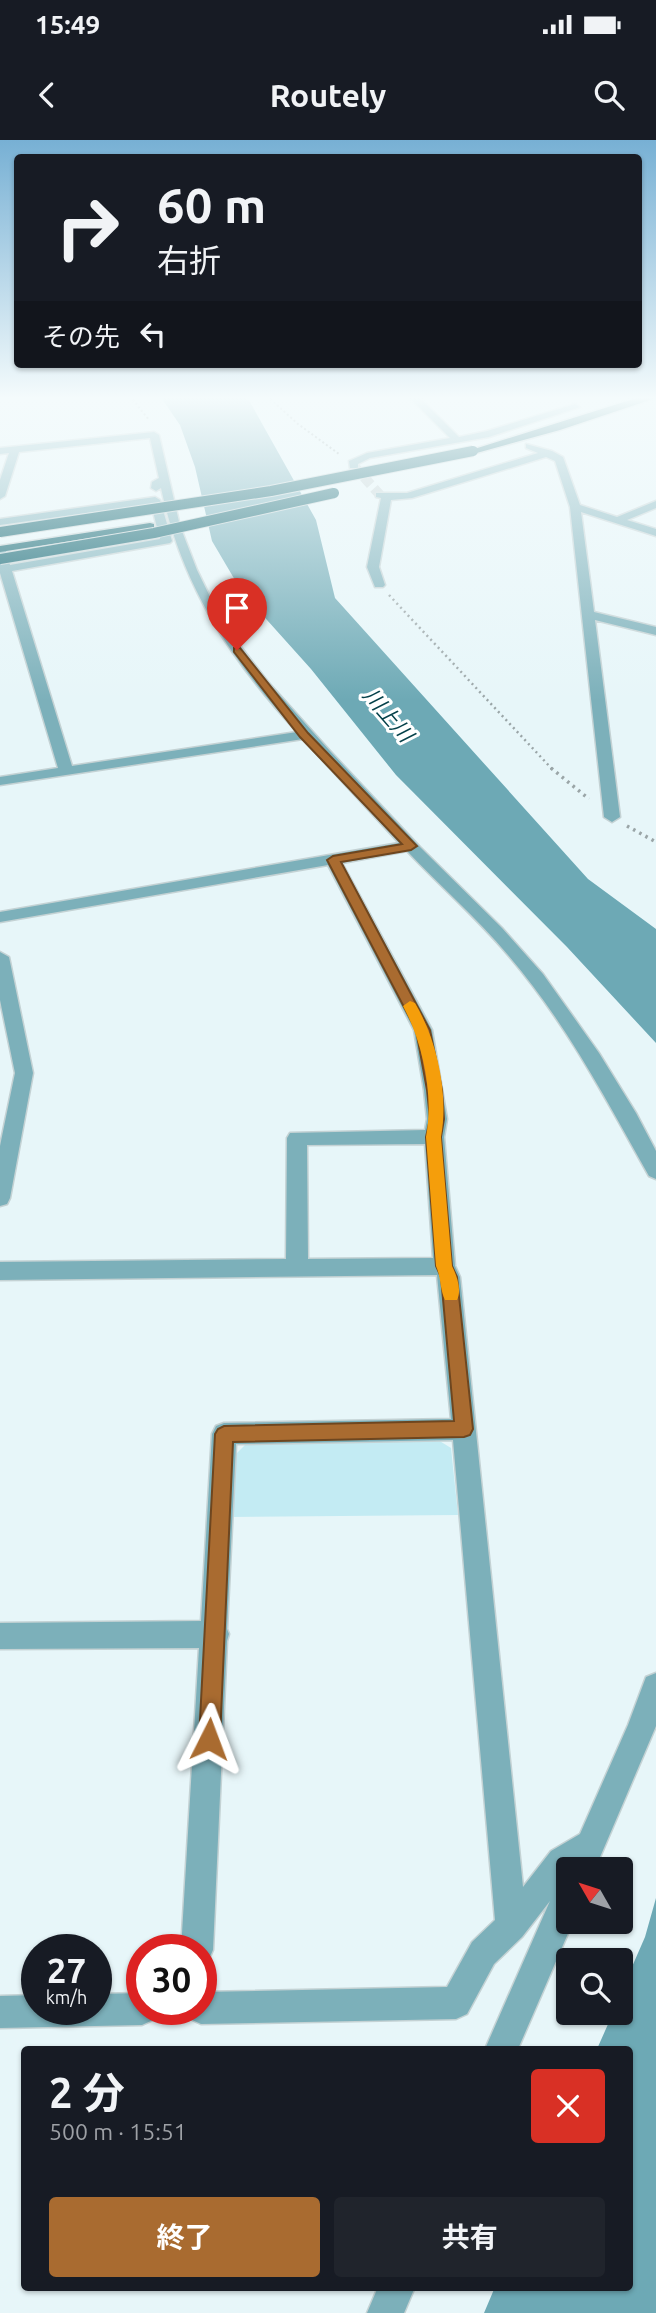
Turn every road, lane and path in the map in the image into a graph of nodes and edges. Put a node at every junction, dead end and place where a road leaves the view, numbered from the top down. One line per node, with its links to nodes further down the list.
1 (168, 497): 20 (street)
2 (223, 497): 14 (highway, bridge)
3 (266, 497): 13 (highway, bridge)
4 (299, 497): 13 (highway, bridge)
5 (312, 497): 19 (highway, bridge)
6 (383, 497): 21 (street)
7 (572, 497): 10 (street)
8 (155, 500): 12 (street); 17 (street)
9 (656, 503): 11 (street)
10 (575, 507): 11 (street); 22 (street)
11 (618, 520): 15 (street)
12 (0, 522)
13 (146, 522): 16 (highway); 18 (highway)
14 (0, 532)
15 (656, 533)
16 (0, 540)
17 (166, 541): 19 (street); 20 (street)
18 (0, 550): 19 (street)
19 (1, 566): 25 (street)
20 (191, 573): 24 (street)
21 (379, 585): 27 (path)
22 (589, 615): 23 (street); 27 (street)
23 (656, 631)
24 (304, 735): 25 (street); 29 (street)
25 (66, 772): 26 (street)
26 (0, 781)
27 (612, 817): 28 (path)
28 (656, 842)
29 (411, 846): 30 (street); 35 (street)
30 (333, 860): 31 (street); 33 (street)
31 (0, 917)
32 (0, 957): 34 (street)
33 (434, 1137): 37 (street); 38 (street)
34 (6, 1142): 36 (street)
35 (656, 1171)
36 (0, 1198)
37 (444, 1266): 38 (street); 40 (street)
38 (297, 1269): 39 (street)
39 (0, 1271)
40 (464, 1429): 41 (street); 47 (street)
41 (216, 1634): 42 (street); 48 (street)
42 (0, 1636)
43 (656, 1687): 44 (street)
44 (585, 1857)
45 (556, 1870): 47 (street)
46 (556, 1924): 52 (street)
47 (511, 1926): 49 (street)
48 (198, 1934)
49 (217, 2008)
50 (126, 2009): 51 (street)
51 (0, 2012)
52 (502, 2046)
53 (395, 2291): 54 (street)
54 (385, 2313)

